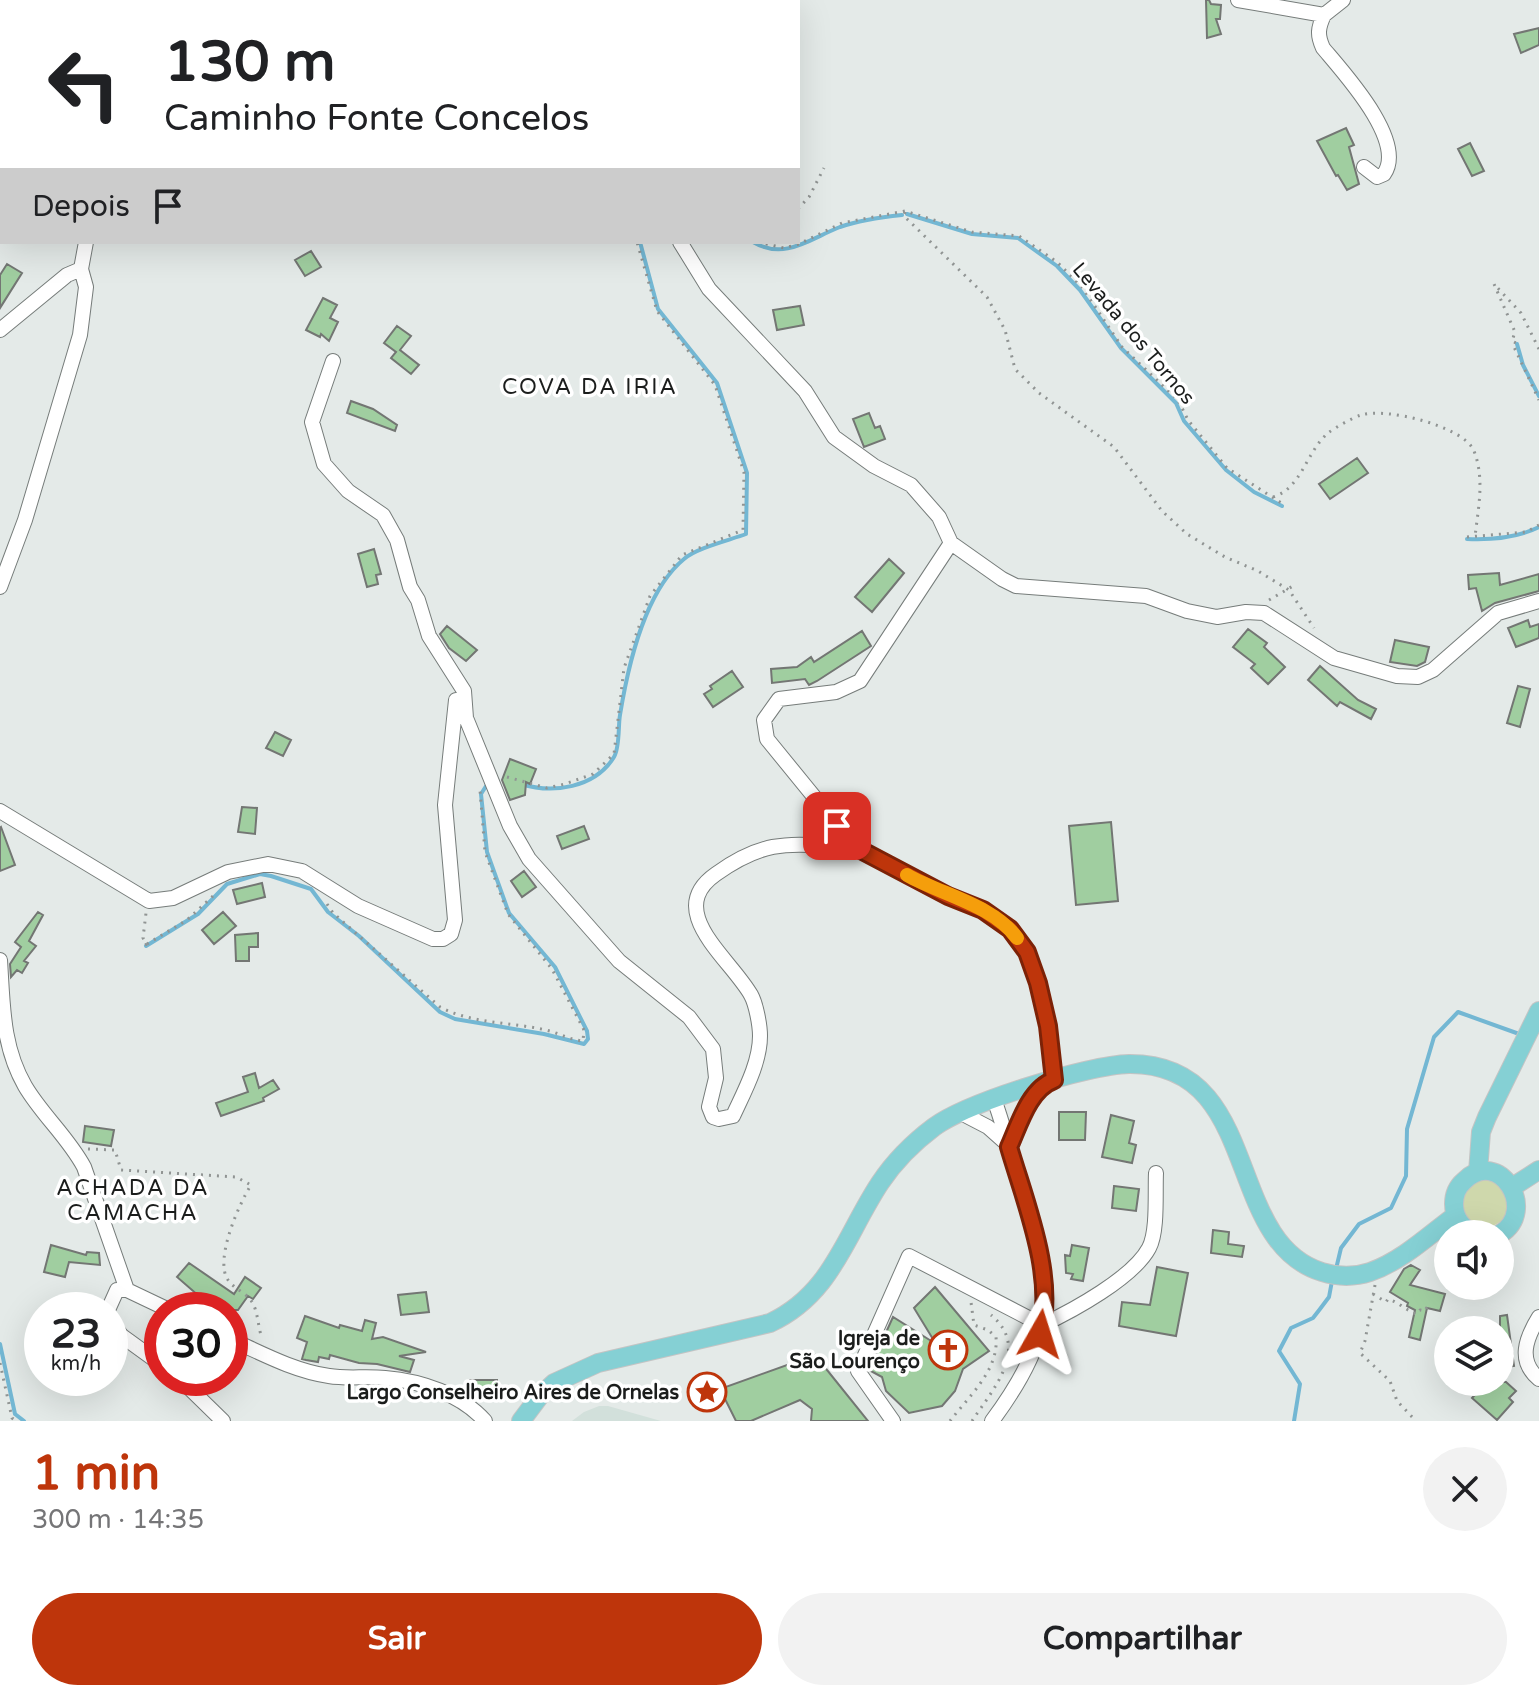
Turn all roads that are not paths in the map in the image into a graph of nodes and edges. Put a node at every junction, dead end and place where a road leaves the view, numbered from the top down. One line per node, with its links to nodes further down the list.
1 (1238, 0): 3 (street)
2 (1343, 0): 3 (street)
3 (1324, 15): 4 (street)
4 (1364, 167)
5 (86, 244): 7 (street)
6 (681, 244): 10 (street)
7 (81, 269): 8 (street); 11 (street)
8 (0, 330)
9 (333, 361): 13 (street)
10 (951, 543): 12 (street); 15 (street)
11 (0, 587)
12 (1539, 601)
13 (460, 687): 14 (street); 15 (street)
14 (0, 811)
15 (855, 847): 18 (street)
16 (0, 960): 29 (street)
17 (1539, 1011): 23 (main road)
18 (1048, 1082): 19 (main road); 21 (street); 26 (main road)
19 (994, 1099): 20 (main road); 21 (street)
20 (961, 1113): 21 (street); 39 (main road)
21 (1009, 1147): 33 (street)
22 (1539, 1170): 25 (main road)
23 (1478, 1172): 25 (main road); 26 (main road)
24 (1156, 1173): 33 (street)
25 (1514, 1186): 28 (main road)
26 (1456, 1215): 27 (main road)
27 (1459, 1220)
28 (1514, 1222)
29 (127, 1290): 30 (street); 31 (street)
30 (116, 1292)
31 (144, 1298)
32 (1539, 1317): 35 (street)
33 (1042, 1325): 40 (street); 41 (street)
34 (248, 1347): 38 (street)
35 (1539, 1379)
36 (197, 1396): 37 (street)
37 (223, 1421)
38 (485, 1421)
39 (521, 1421)
40 (893, 1421)
41 (992, 1421)

